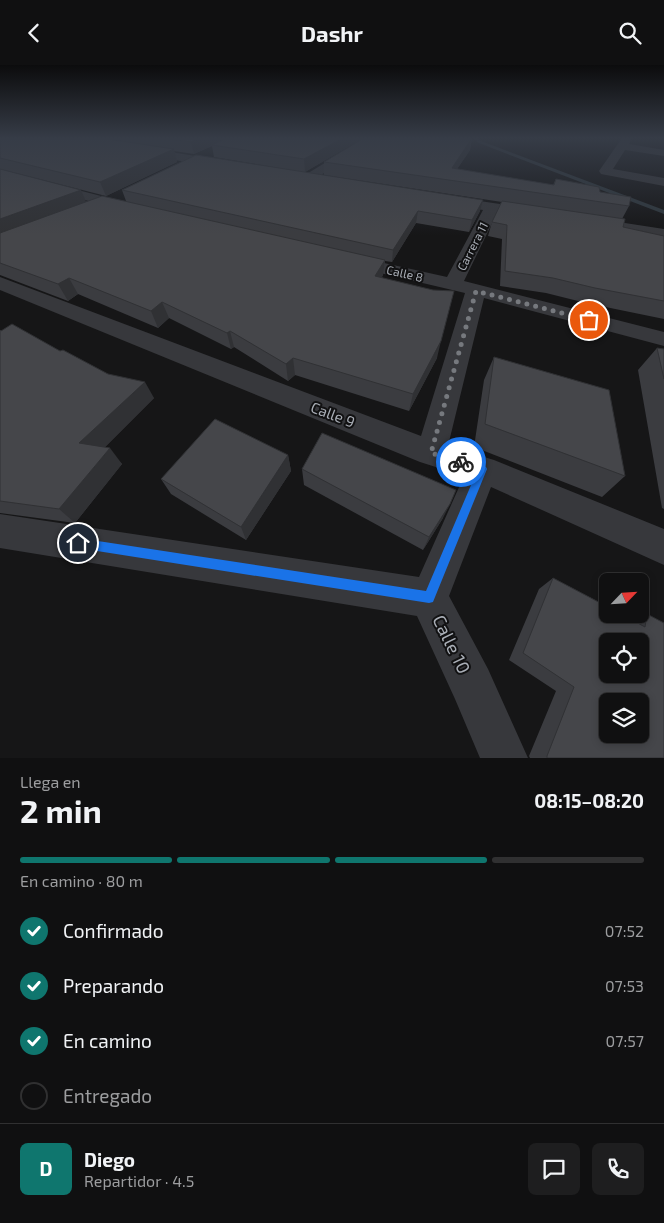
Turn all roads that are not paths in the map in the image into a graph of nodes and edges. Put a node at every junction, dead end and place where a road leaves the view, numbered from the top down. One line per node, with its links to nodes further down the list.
1 (314, 170): 4 (street)
2 (605, 170): 5 (street)
3 (0, 174): 8 (street)
4 (327, 181)
5 (664, 182)
6 (124, 194): 8 (street)
7 (434, 198): 9 (street)
8 (107, 203): 10 (street); 11 (street)
9 (492, 207): 12 (street); 17 (street, Carrera 11)
10 (89, 210)
11 (146, 212)
12 (549, 216)
13 (587, 222): 14 (street)
14 (664, 234)
15 (328, 255): 17 (street, Calle 8)
16 (0, 283): 19 (street, Calle 9)
17 (464, 287): 18 (street, Calle 8); 19 (street, Carrera 11)
18 (664, 339)
19 (431, 453): 20 (street, Calle 9)
20 (482, 469): 22 (street, Calle 9); 23 (street)
21 (0, 531): 23 (street, Calle 10)
22 (664, 547)
23 (429, 597): 24 (street, Calle 10)
24 (504, 758)

